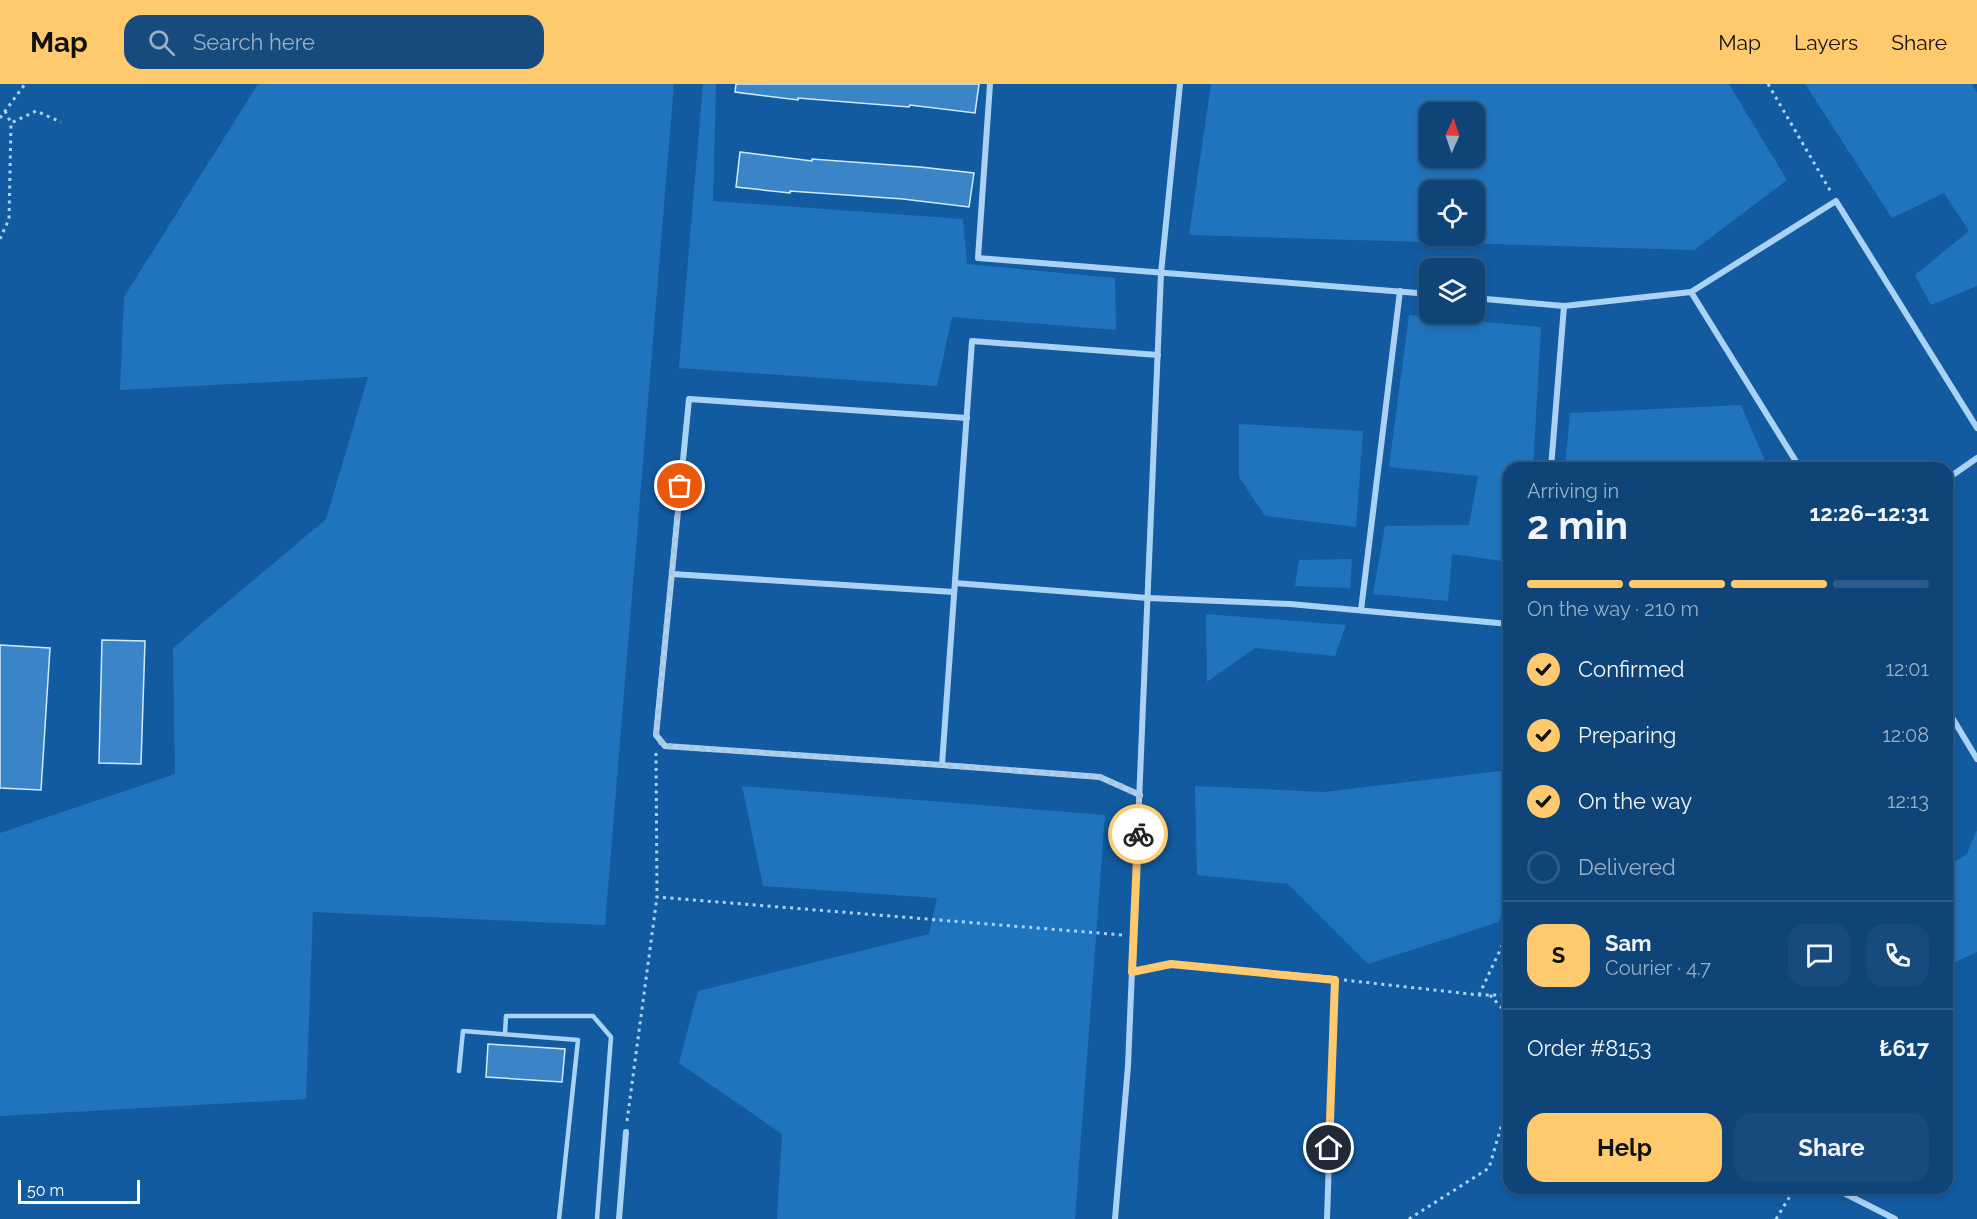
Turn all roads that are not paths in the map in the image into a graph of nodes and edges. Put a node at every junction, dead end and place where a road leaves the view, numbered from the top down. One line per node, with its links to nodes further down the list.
1 (990, 84): 3 (street)
2 (1180, 84): 3 (street)
3 (1161, 273): 4 (street); 9 (street)
4 (1400, 291): 6 (street); 20 (street)
5 (1691, 292): 8 (street); 11 (street); 14 (street)
6 (1419, 293)
7 (1485, 299): 8 (street)
8 (1564, 306): 13 (street)
9 (1158, 355): 10 (street); 19 (street)
10 (967, 418): 16 (street); 17 (street)
11 (1977, 428)
12 (1977, 458): 15 (street)
13 (1551, 462)
14 (1796, 462)
15 (1953, 475)
16 (672, 574): 18 (street); 24 (street)
17 (955, 583): 18 (street); 19 (street)
18 (954, 592): 24 (street)
19 (1148, 598): 20 (street); 25 (street)
20 (1361, 610): 21 (street)
21 (1503, 623)
22 (1953, 719): 23 (street)
23 (1977, 759)
24 (942, 765): 25 (street)
25 (1140, 795): 26 (street)
26 (1132, 972): 34 (street); 35 (street)
27 (505, 1034): 28 (lane); 31 (lane); 32 (lane)
28 (459, 1071)
29 (626, 1132): 33 (street)
30 (1846, 1194): 36 (street)
31 (559, 1219)
32 (597, 1219)
33 (619, 1219)
34 (1115, 1219)
35 (1327, 1219)
36 (1895, 1219)

